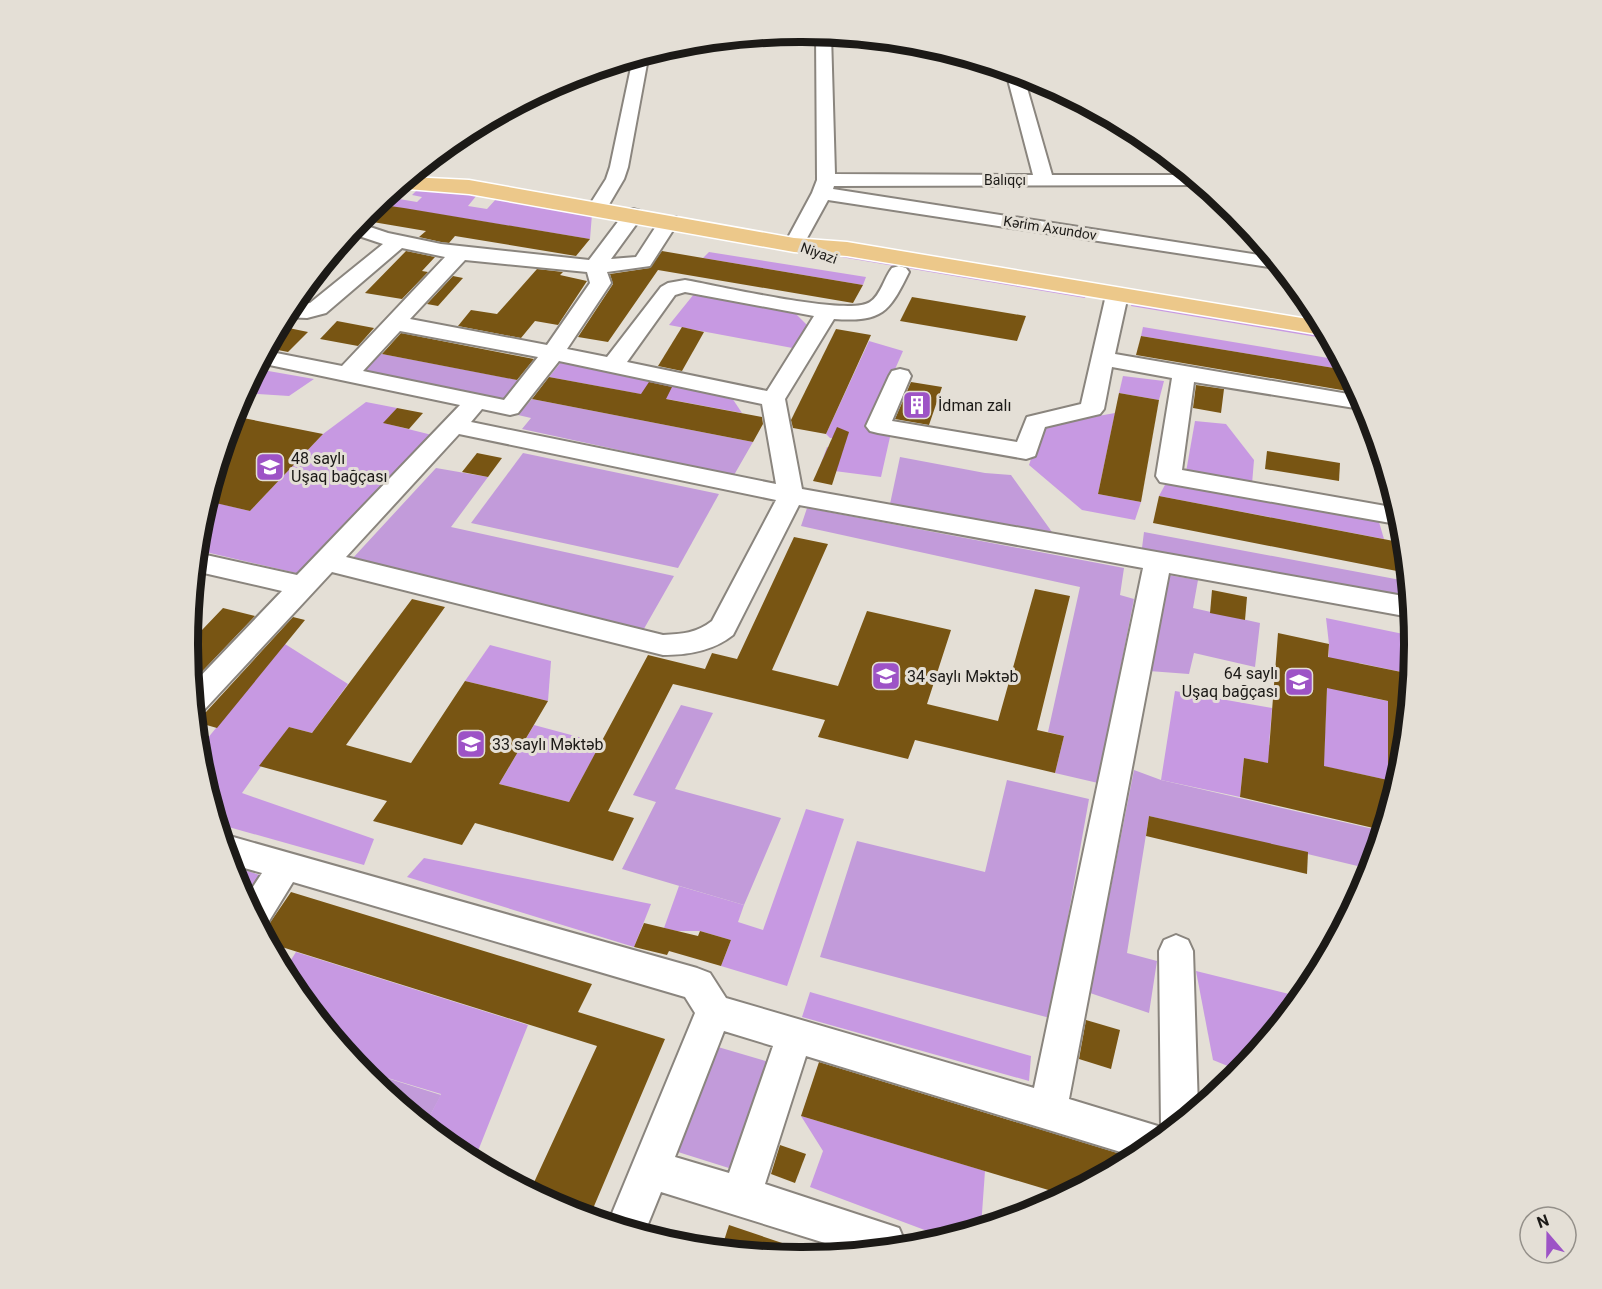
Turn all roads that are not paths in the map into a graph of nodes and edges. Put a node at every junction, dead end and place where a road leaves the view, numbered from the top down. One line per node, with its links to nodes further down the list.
1 (823, 43): 7 (street)
2 (640, 64): 8 (street)
3 (1017, 82): 4 (street)
4 (1044, 180): 6 (street, Balıqçı); 7 (street, Balıqçı)
5 (416, 182): 8 (main road)
6 (1186, 182)
7 (824, 187): 13 (street); 15 (street, Kərim Axundov)
8 (597, 208): 9 (main road)
9 (633, 215): 10 (main road); 16 (street)
10 (669, 221): 13 (main road); 16 (street)
11 (361, 233): 12 (street)
12 (398, 241): 14 (street); 19 (street)
13 (794, 245): 17 (main road, Niyazi); 18 (main road, Niyazi)
14 (461, 252): 16 (street); 21 (street)
15 (1266, 262)
16 (595, 267): 24 (street)
17 (898, 272): 18 (main road, Niyazi); 20 (street)
18 (1116, 301): 22 (main road, Niyazi); 23 (main road, Niyazi); 26 (street)
19 (299, 312)
20 (827, 312): 27 (street); 31 (street)
21 (394, 323): 24 (street); 29 (street)
22 (1313, 328)
23 (1322, 342)
24 (553, 353): 27 (street); 34 (street)
25 (271, 359): 29 (street)
26 (1103, 359): 28 (street); 30 (street)
27 (612, 366): 31 (street)
28 (1184, 373): 33 (street); 38 (street)
29 (346, 375): 32 (street)
30 (900, 376)
31 (773, 399): 37 (street)
32 (477, 401): 34 (street); 35 (street)
33 (1352, 402)
34 (510, 408): 36 (street)
35 (456, 426): 36 (street); 39 (street)
36 (490, 433): 37 (street)
37 (791, 495): 39 (street); 40 (street)
38 (1389, 515)
39 (327, 562): 42 (street)
40 (1158, 562): 43 (street); 51 (street)
41 (204, 564): 42 (street)
42 (304, 586): 44 (street)
43 (1402, 606)
44 (201, 695)
45 (235, 852): 46 (street)
46 (285, 866): 47 (street); 49 (street)
47 (259, 907)
48 (1176, 951): 52 (street)
49 (714, 1011): 50 (street); 54 (street)
50 (795, 1035): 51 (street); 55 (street)
51 (1048, 1111): 53 (street)
52 (1160, 1128)
53 (1148, 1136)
54 (650, 1169): 55 (street); 56 (street)
55 (741, 1196): 57 (street)
56 (629, 1221)
57 (883, 1241)

